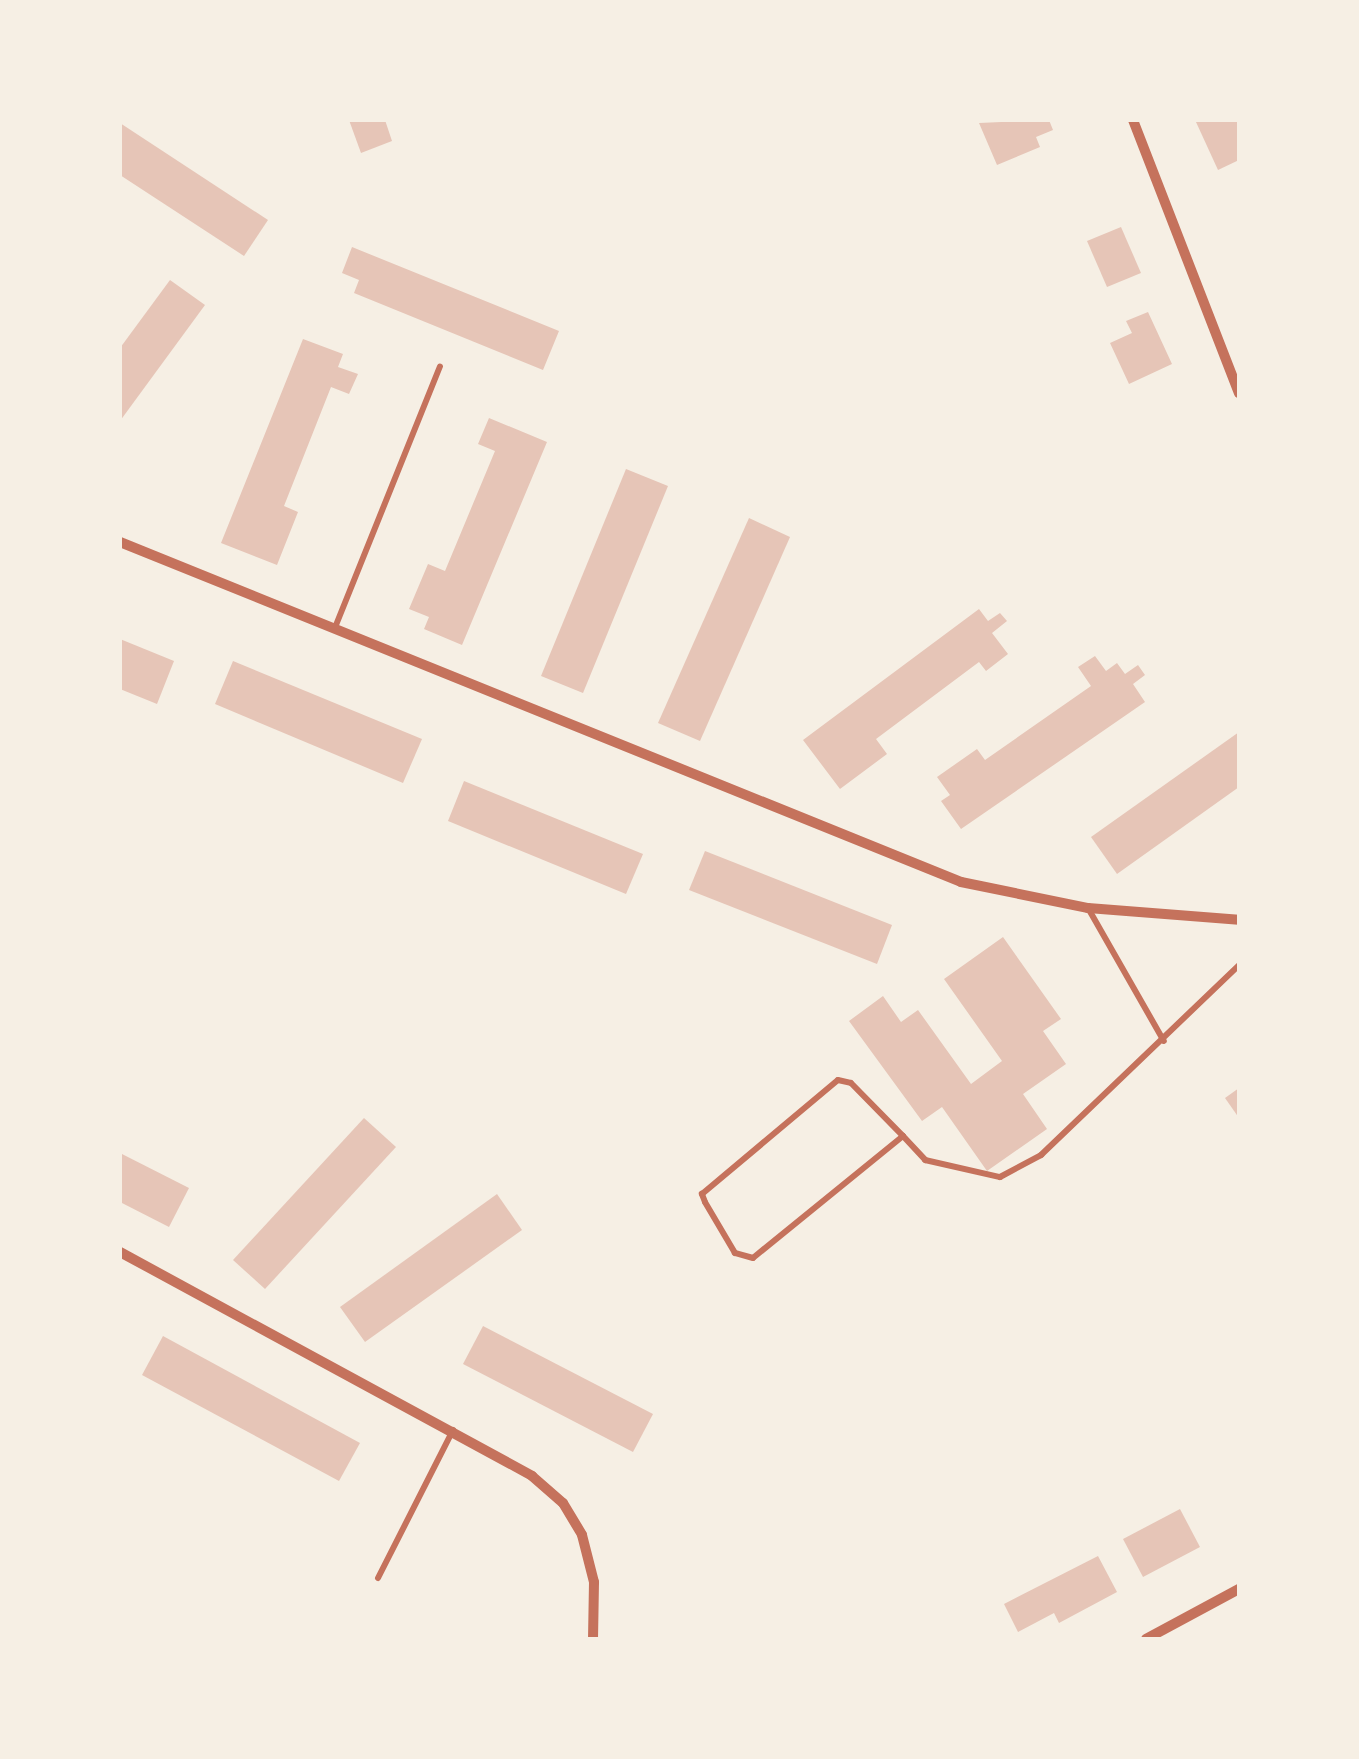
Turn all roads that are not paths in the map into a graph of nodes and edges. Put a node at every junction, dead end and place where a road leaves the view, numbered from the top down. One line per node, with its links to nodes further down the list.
1 (1133, 120): 3 (street)
2 (440, 366): 5 (lane)
3 (1239, 393)
4 (120, 542): 5 (street)
5 (334, 631): 6 (street)
6 (1088, 908): 7 (street); 9 (lane)
7 (1239, 920)
8 (1239, 966): 9 (lane)
9 (1164, 1041): 10 (lane)
10 (903, 1136): 10 (lane)
11 (120, 1252): 12 (street)
12 (454, 1428): 13 (lane); 15 (street)
13 (378, 1578)
14 (1239, 1589): 16 (street)
15 (592, 1639)
16 (1146, 1639)

